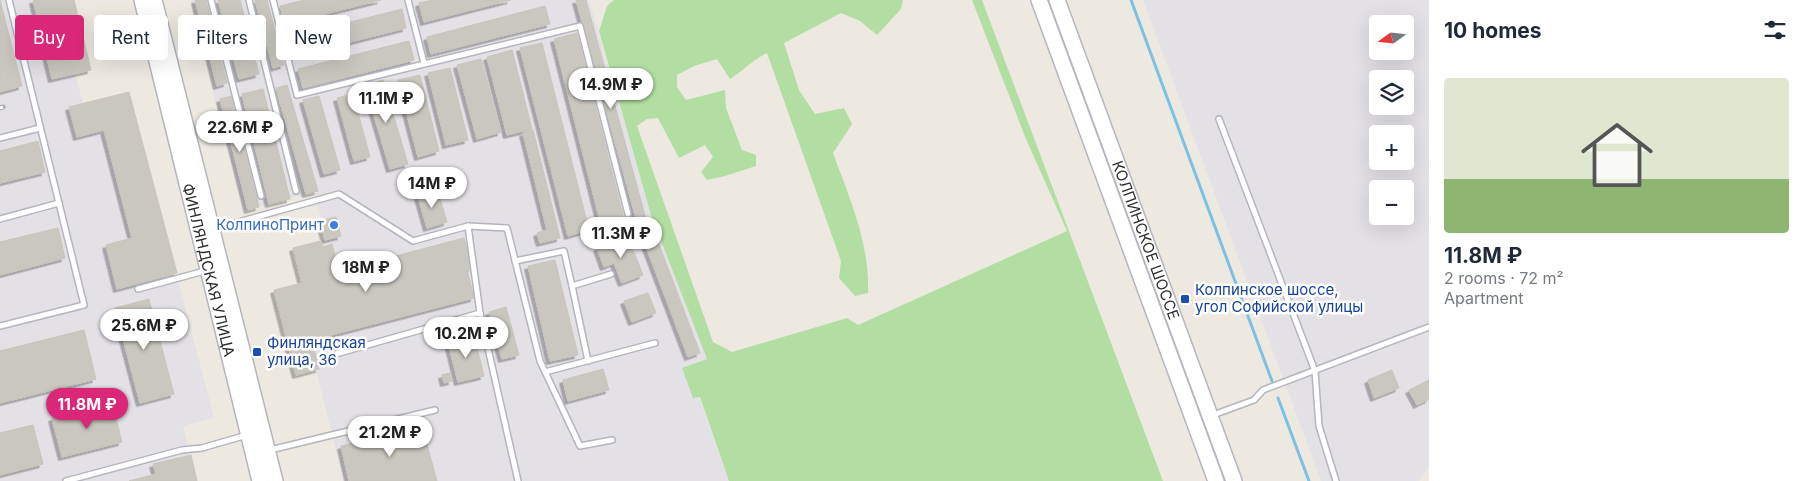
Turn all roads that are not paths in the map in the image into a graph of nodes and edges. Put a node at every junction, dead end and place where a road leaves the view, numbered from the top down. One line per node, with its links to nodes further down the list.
1 (9, 0): 12 (lane)
2 (142, 0): 20 (main road, ФИНЛЯНДСКАЯ УЛИЦА)
3 (154, 0): 20 (main road, ФИНЛЯНДСКАЯ УЛИЦА)
4 (211, 0): 15 (lane)
5 (249, 0): 14 (lane)
6 (273, 0): 10 (lane)
7 (408, 0): 10 (lane)
8 (1039, 0): 43 (main road, КОЛПИНСКОЕ ШОССЕ)
9 (1057, 0): 35 (main road, КОЛПИНСКОЕ ШОССЕ)
10 (424, 63): 17 (lane)
11 (1219, 119): 32 (lane)
12 (40, 128): 13 (lane); 16 (lane)
13 (0, 138)
14 (296, 191)
15 (262, 196)
16 (59, 204): 18 (lane); 27 (lane)
17 (628, 214)
18 (0, 218)
19 (468, 226): 20 (lane); 21 (lane); 26 (lane)
20 (205, 231): 22 (main road, ФИНЛЯНДСКАЯ УЛИЦА)
21 (515, 261): 24 (lane); 33 (lane)
22 (214, 268): 25 (lane); 36 (main road, ФИНЛЯНДСКАЯ УЛИЦА); 38 (main road, ФИНЛЯНДСКАЯ УЛИЦА)
23 (611, 274): 24 (lane)
24 (572, 286): 31 (lane)
25 (138, 288)
26 (480, 313): 30 (lane); 42 (lane)
27 (0, 326)
28 (1429, 327): 32 (lane)
29 (655, 344): 31 (lane)
30 (336, 354)
31 (588, 361): 33 (lane)
32 (1315, 371): 35 (lane); 45 (lane)
33 (545, 372): 37 (lane)
34 (435, 410): 38 (lane)
35 (1210, 416): 44 (main road, КОЛПИНСКОЕ ШОССЕ)
36 (248, 435): 39 (lane); 40 (main road, ФИНЛЯНДСКАЯ УЛИЦА)
37 (612, 440)
38 (267, 451): 41 (main road, ФИНЛЯНДСКАЯ УЛИЦА)
39 (66, 481)
40 (260, 481)
41 (275, 481)
42 (518, 481)
43 (1216, 481)
44 (1234, 481)
45 (1336, 481)

